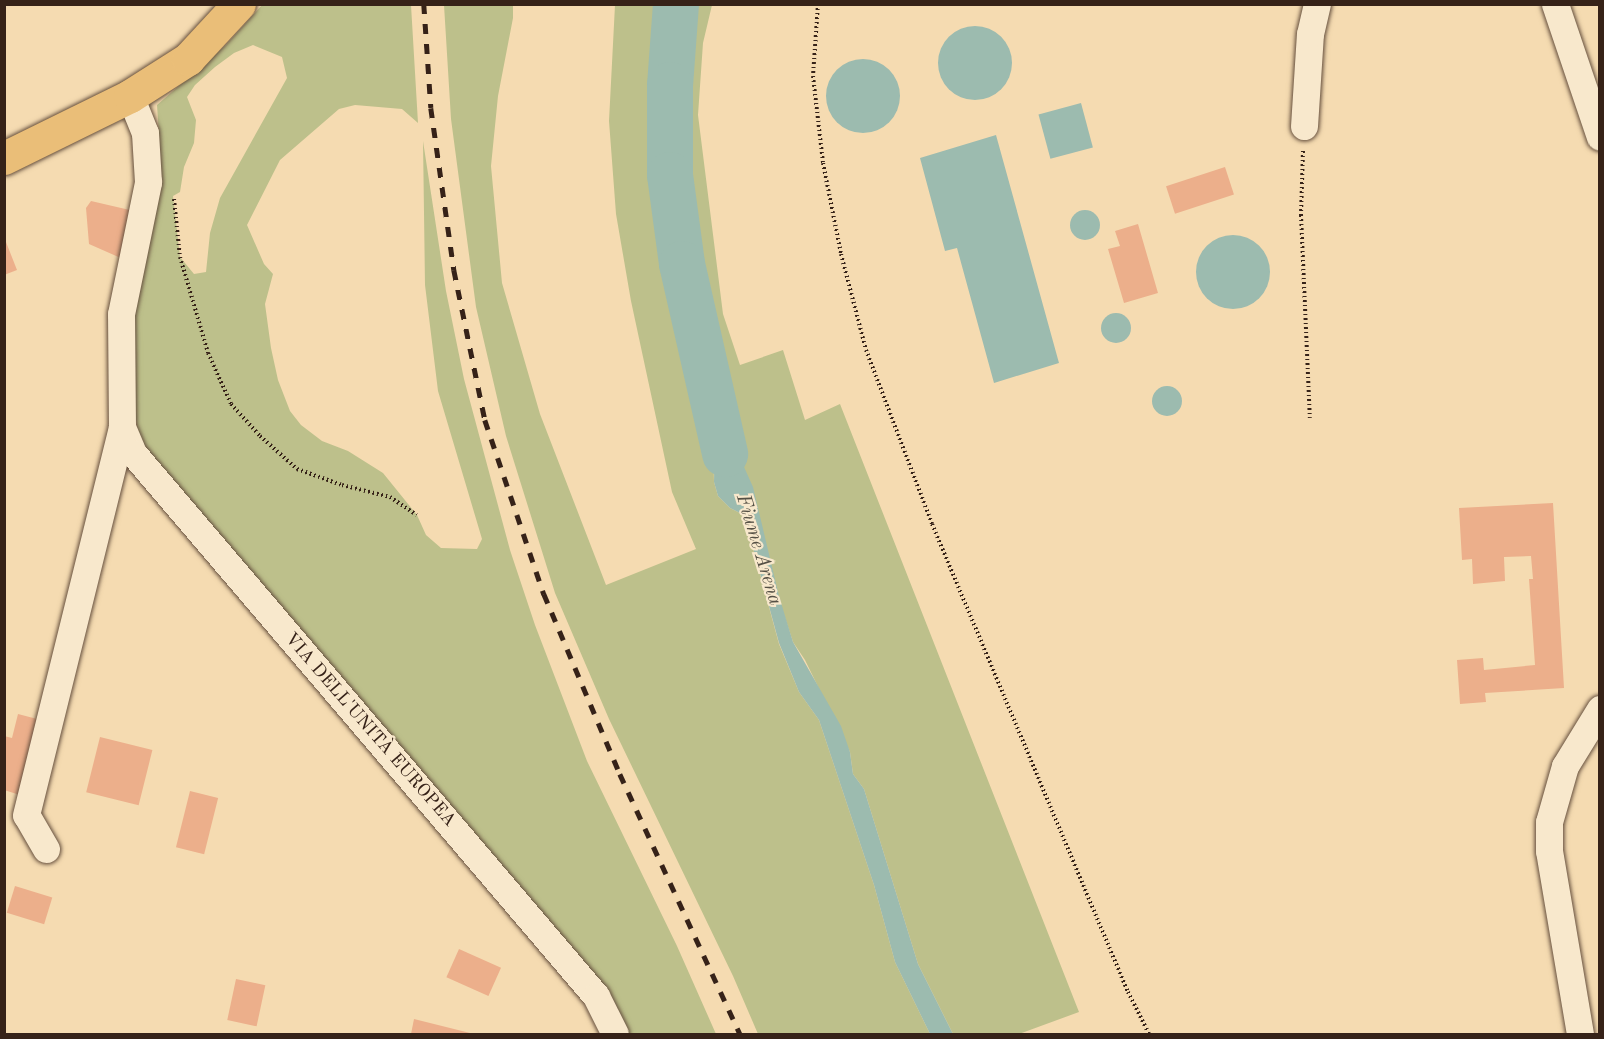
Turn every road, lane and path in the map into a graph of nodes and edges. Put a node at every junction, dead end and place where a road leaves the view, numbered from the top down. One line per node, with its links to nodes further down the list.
1 (239, 4): 5 (main road)
2 (818, 4): 16 (path)
3 (1317, 4): 6 (street)
4 (1555, 4): 7 (street)
5 (130, 96): 8 (main road); 11 (street)
6 (1304, 126): 10 (path)
7 (1599, 137)
8 (4, 158)
9 (173, 196): 12 (path)
10 (1310, 418)
11 (123, 427): 14 (street); 15 (street, VIA DELL'UNITÀ EUROPEA)
12 (417, 515)
13 (1599, 709): 17 (street)
14 (46, 849)
15 (615, 1035)
16 (1149, 1035)
17 (1580, 1035)

